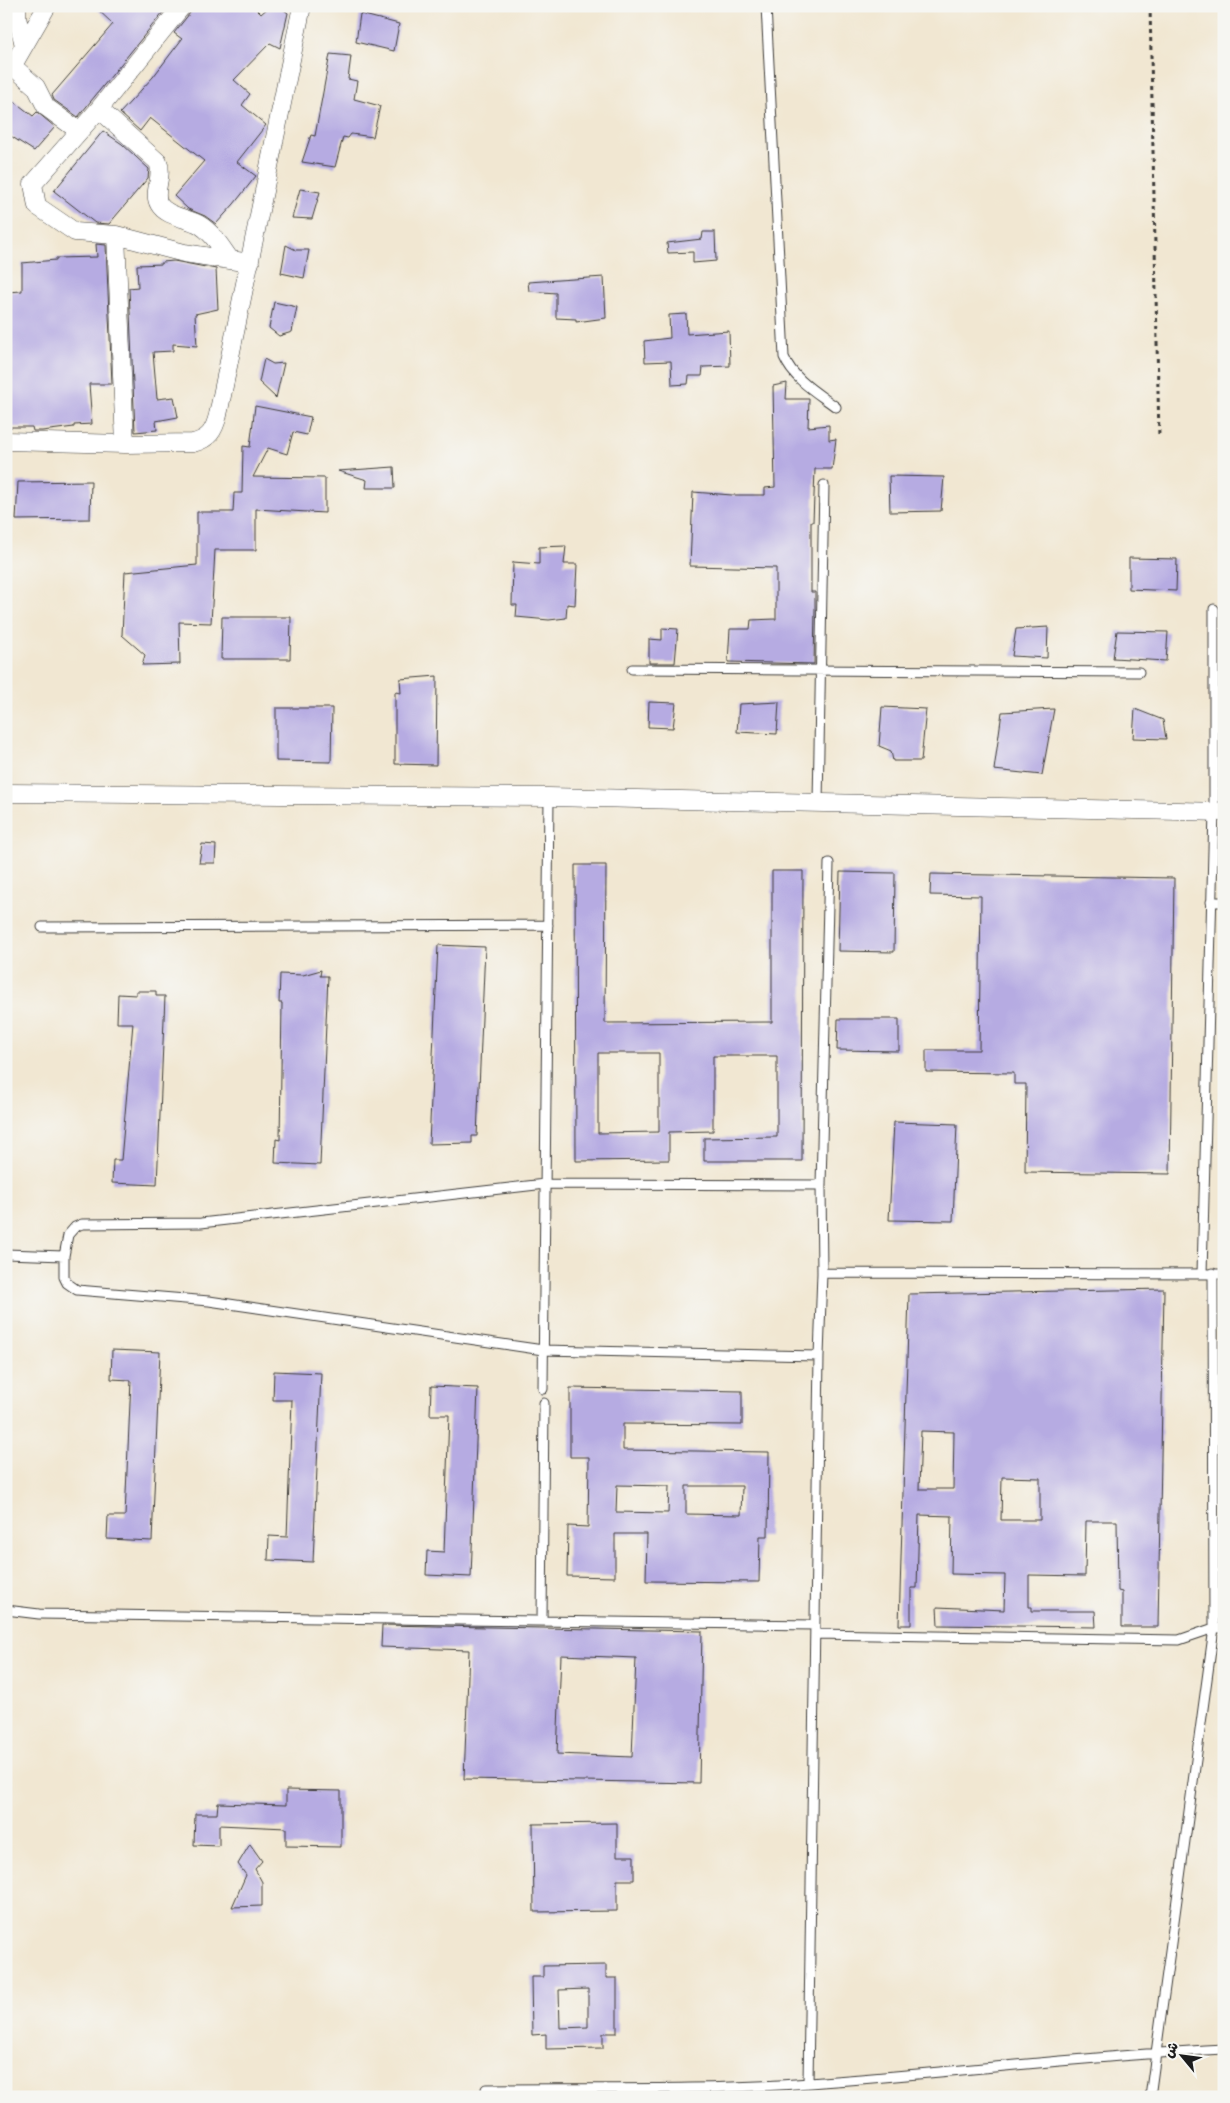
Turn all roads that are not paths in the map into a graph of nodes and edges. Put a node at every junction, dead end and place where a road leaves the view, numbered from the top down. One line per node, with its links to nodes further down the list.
1 (17, 6): 6 (street)
2 (48, 6): 6 (street)
3 (182, 6): 8 (street)
4 (302, 6): 12 (street)
5 (766, 6): 13 (lane)
6 (24, 45): 7 (street)
7 (10, 63): 9 (street)
8 (99, 109): 9 (street); 11 (street)
9 (79, 131): 10 (street)
10 (116, 235): 11 (street); 15 (street)
11 (229, 258): 12 (street)
12 (250, 263): 15 (street)
13 (836, 407)
14 (6, 441): 15 (street)
15 (125, 444)
16 (824, 485): 19 (lane)
17 (1214, 609): 24 (lane)
18 (632, 669): 19 (lane)
19 (821, 670): 20 (lane); 23 (lane)
20 (1139, 672)
21 (6, 793): 22 (street)
22 (550, 797): 23 (street); 28 (lane)
23 (818, 802): 24 (street)
24 (1219, 812): 26 (lane)
25 (829, 863): 31 (lane)
26 (1211, 902): 27 (lane); 35 (lane)
27 (1224, 902)
28 (548, 925): 29 (lane); 30 (lane)
29 (42, 927)
30 (545, 1184): 31 (lane); 33 (lane); 38 (lane)
31 (821, 1185): 34 (lane)
32 (6, 1254): 33 (lane)
33 (64, 1256): 38 (lane)
34 (822, 1273): 35 (lane); 39 (lane)
35 (1202, 1274): 36 (lane)
36 (1213, 1274): 37 (lane); 44 (lane)
37 (1224, 1274)
38 (543, 1350): 39 (lane); 40 (lane)
39 (818, 1356): 45 (lane)
40 (544, 1389)
41 (544, 1403): 43 (lane)
42 (6, 1610): 43 (lane)
43 (542, 1621): 45 (lane)
44 (1219, 1628): 45 (lane); 47 (lane)
45 (815, 1629): 48 (lane)
46 (1224, 2049): 47 (lane)
47 (1157, 2052): 48 (lane); 51 (lane)
48 (808, 2083): 50 (lane)
49 (486, 2089): 50 (lane)
50 (656, 2092)
51 (1150, 2097)

